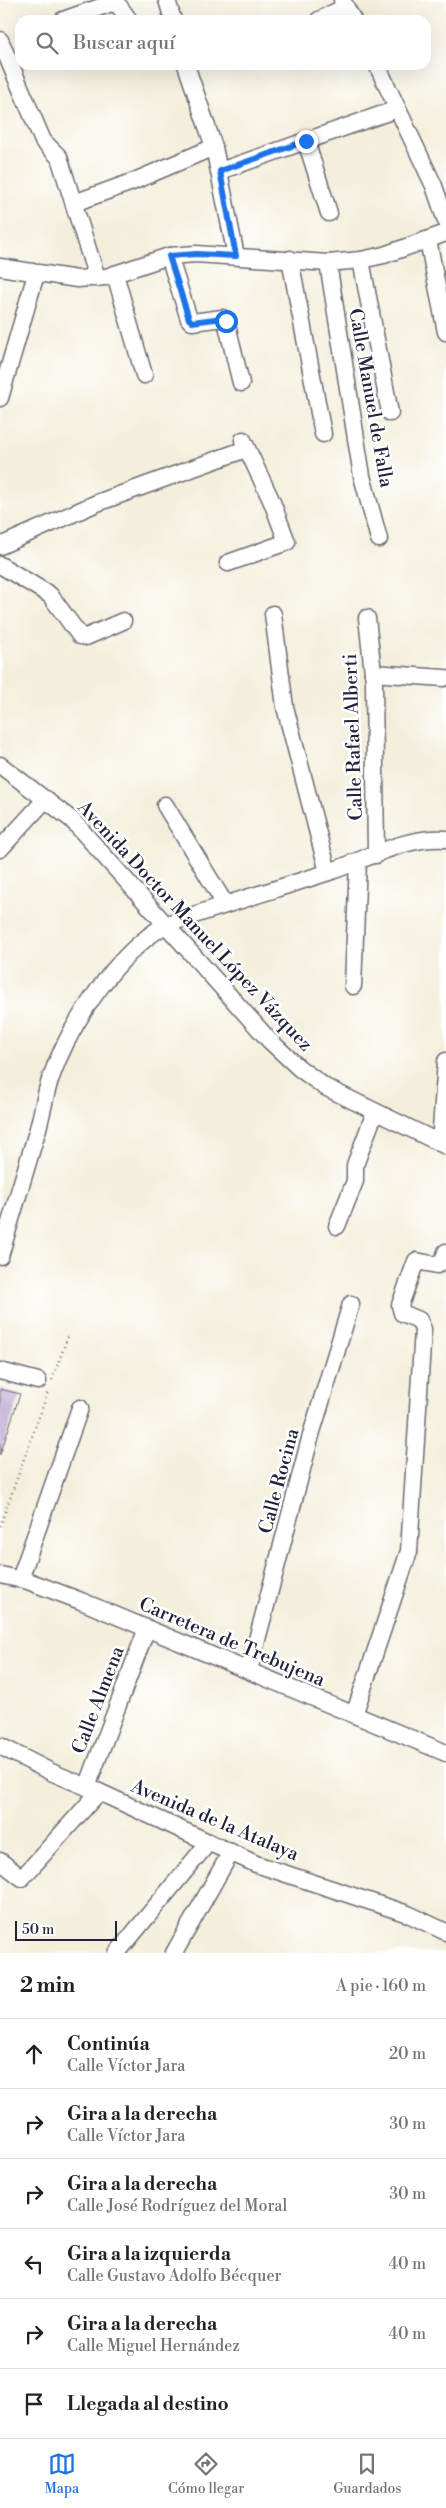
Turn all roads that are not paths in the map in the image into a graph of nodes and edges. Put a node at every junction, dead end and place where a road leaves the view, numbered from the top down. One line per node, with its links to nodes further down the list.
1 (167, 0): 5 (street)
2 (347, 9): 6 (street)
3 (77, 15): 4 (street)
4 (125, 15)
5 (172, 15)
6 (332, 15)
7 (0, 40): 14 (street)
8 (187, 70): 12 (street)
9 (379, 70): 10 (street)
10 (397, 110): 11 (street); 16 (street)
11 (306, 141): 13 (street); 15 (street)
12 (214, 147): 13 (street); 14 (street)
13 (220, 171): 20 (street)
14 (74, 203): 27 (street)
15 (329, 213)
16 (446, 221)
17 (446, 232): 18 (street)
18 (428, 240): 22 (street); 28 (street)
19 (169, 256): 20 (street); 26 (street); 30 (street)
20 (236, 256): 21 (street)
21 (290, 259): 23 (street); 33 (street)
22 (361, 260): 23 (street); 32 (street)
23 (328, 263): 34 (street, Calle Manuel de Falla)
24 (0, 267): 25 (street)
25 (36, 274): 27 (street); 31 (street)
26 (114, 274): 27 (street); 29 (street)
27 (97, 278)
28 (446, 332)
29 (144, 375)
30 (241, 383)
31 (0, 398)
32 (390, 413)
33 (323, 434)
34 (379, 539)
35 (0, 546): 36 (street)
36 (228, 563)
37 (0, 565): 40 (street)
38 (273, 614): 50 (street)
39 (367, 618): 41 (street, Calle Rafael Alberti)
40 (123, 621)
41 (373, 673): 42 (street); 48 (street, Calle Rafael Alberti)
42 (444, 678)
43 (0, 765): 44 (street, Avenida Doctor Manuel López Vázquez)
44 (46, 799): 47 (street); 52 (street, Avenida Doctor Manuel López Vázquez)
45 (165, 805): 51 (street)
46 (446, 839): 48 (street)
47 (0, 849)
48 (376, 855): 49 (street)
49 (358, 861): 50 (street); 53 (street)
50 (328, 872): 51 (street)
51 (225, 904): 52 (street)
52 (167, 924): 55 (street, Avenida Doctor Manuel López Vázquez); 59 (street)
53 (353, 986)
54 (446, 1060): 56 (street)
55 (375, 1112): 56 (street, Avenida Doctor Manuel López Vázquez); 57 (street)
56 (443, 1145)
57 (337, 1226)
58 (446, 1252): 68 (street)
59 (0, 1256)
60 (351, 1304): 67 (street, Calle Rocina)
61 (0, 1372): 62 (street)
62 (46, 1384)
63 (80, 1408): 65 (street)
64 (0, 1575): 65 (street, Carretera de Trebujena)
65 (20, 1580): 66 (street, Carretera de Trebujena)
66 (147, 1628): 67 (street, Carretera de Trebujena); 71 (street, Calle Almena)
67 (249, 1670): 68 (street, Carretera de Trebujena)
68 (354, 1715): 70 (street, Carretera de Trebujena)
69 (0, 1746): 71 (street, Avenida de la Atalaya)
70 (445, 1750)
71 (93, 1789): 72 (street, Avenida de la Atalaya); 74 (street)
72 (209, 1842): 73 (street, Avenida de la Atalaya); 76 (street)
73 (231, 1852): 75 (street, Avenida de la Atalaya); 77 (street)
74 (0, 1861)
75 (446, 1932)
76 (118, 1953)
77 (174, 1953)

